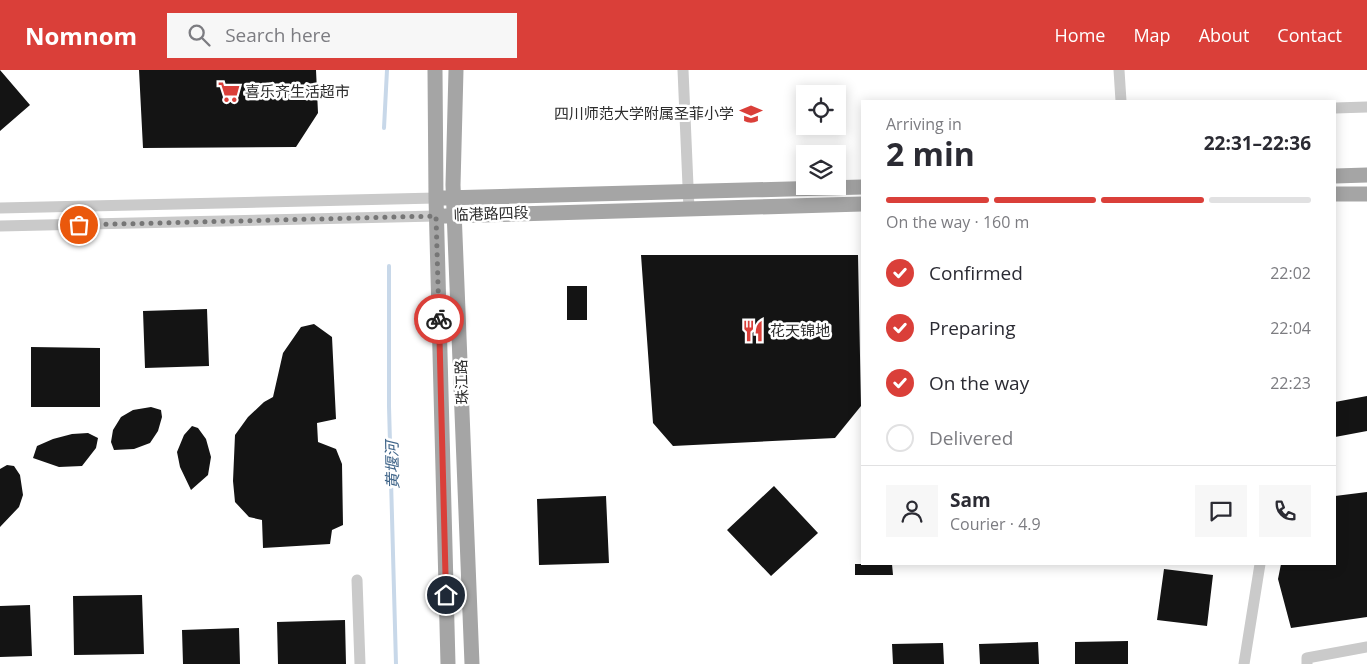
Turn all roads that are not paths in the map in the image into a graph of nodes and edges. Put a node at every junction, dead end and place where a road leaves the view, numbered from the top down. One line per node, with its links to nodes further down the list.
1 (435, 70): 15 (main road, 珠江路)
2 (456, 70): 14 (main road, 珠江路)
3 (683, 70): 11 (street)
4 (1118, 70): 5 (street)
5 (1121, 100)
6 (1367, 107): 7 (street)
7 (1336, 108)
8 (1336, 176): 9 (main road)
9 (1367, 176)
10 (861, 187): 11 (main road, 临港路四段)
11 (688, 191): 14 (main road, 临港路四段); 18 (street)
12 (1336, 194): 13 (main road)
13 (1367, 194)
14 (454, 197): 15 (main road, 临港路四段); 19 (main road, 珠江路)
15 (436, 198): 17 (street, 临港路四段); 20 (main road, 珠江路)
16 (861, 204): 18 (main road, 临港路四段)
17 (0, 208)
18 (689, 210): 19 (main road, 临港路四段)
19 (455, 215): 20 (main road, 临港路四段); 27 (main road, 珠江路)
20 (436, 216): 21 (street, 临港路四段); 26 (main road, 珠江路)
21 (0, 226)
22 (1260, 565): 28 (street)
23 (358, 580): 25 (street)
24 (1367, 648): 29 (street)
25 (360, 664)
26 (448, 664)
27 (472, 664)
28 (1244, 664)
29 (1307, 664)

